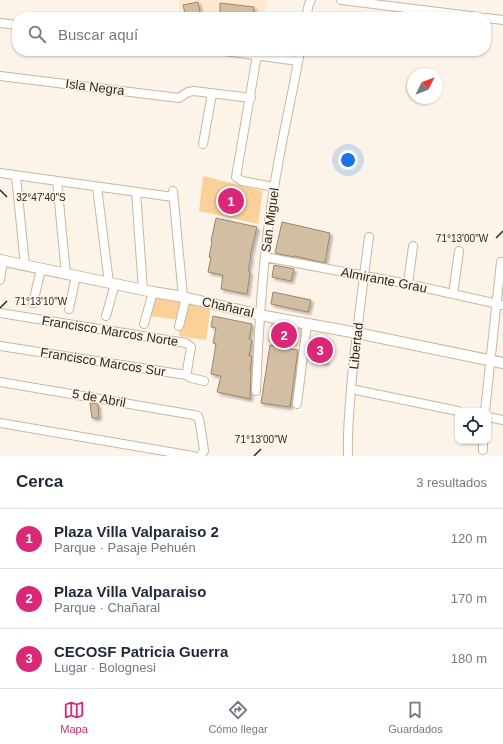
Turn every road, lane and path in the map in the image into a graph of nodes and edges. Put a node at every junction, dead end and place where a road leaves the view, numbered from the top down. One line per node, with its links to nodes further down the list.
1 (311, 0): 3 (street)
2 (342, 0): 4 (street)
3 (307, 12)
4 (438, 12)
5 (491, 19): 6 (street)
6 (503, 20)
7 (0, 23): 8 (street)
8 (12, 24)
9 (257, 56): 15 (street)
10 (264, 56): 12 (street)
11 (299, 56): 12 (street, San Miguel)
12 (298, 61): 21 (street, San Miguel)
13 (0, 76): 14 (street, Isla Negra)
14 (212, 93): 15 (street, Isla Negra); 16 (street)
15 (251, 98): 21 (street)
16 (203, 144)
17 (0, 174): 18 (street)
18 (16, 176): 19 (street); 29 (street)
19 (57, 181): 20 (street); 31 (street)
20 (98, 187): 22 (street); 34 (street)
21 (274, 187): 26 (street, San Miguel)
22 (136, 192): 36 (street); 38 (street)
23 (369, 237): 32 (street, Libertad)
24 (413, 246): 35 (street)
25 (459, 251): 37 (street)
26 (265, 257): 32 (street, Almirante Grau); 43 (street, San Miguel)
27 (2, 261): 29 (street, Chañaral); 33 (street)
28 (501, 262): 40 (street)
29 (25, 265): 30 (street, Chañaral)
30 (41, 269): 31 (street, Chañaral); 39 (street)
31 (71, 275): 34 (street, Chañaral); 41 (street)
32 (364, 276): 35 (street, Almirante Grau); 48 (street, Libertad)
33 (0, 280)
34 (112, 284): 36 (street, Chañaral); 44 (street)
35 (408, 284): 37 (street, Almirante Grau)
36 (148, 291): 38 (street, Chañaral); 45 (street)
37 (453, 294): 40 (street, Almirante Grau)
38 (184, 297): 43 (street, Chañaral); 47 (street)
39 (34, 303)
40 (499, 304): 50 (street)
41 (69, 310)
42 (0, 313): 52 (street, Francisco Marcos Norte)
43 (260, 314): 46 (street, Chañaral); 56 (street, San Miguel)
44 (106, 316)
45 (144, 324)
46 (307, 324): 48 (street, Chañaral); 57 (street)
47 (180, 326)
48 (356, 333): 50 (street, Chañaral); 55 (street, Libertad)
49 (0, 346): 52 (street, Francisco Marcos Sur)
50 (491, 361): 51 (street, Chañaral); 58 (street)
51 (503, 363)
52 (186, 375): 53 (street, Francisco Marcos Sur)
53 (204, 381)
54 (0, 382): 64 (street, 5 de Abril)
55 (351, 389): 59 (street); 65 (street, Libertad)
56 (256, 391)
57 (297, 404)
58 (485, 408)
59 (455, 410)
60 (491, 418): 61 (street)
61 (503, 420)
62 (0, 423): 63 (street)
63 (193, 456)
64 (200, 456)
65 (348, 456)

